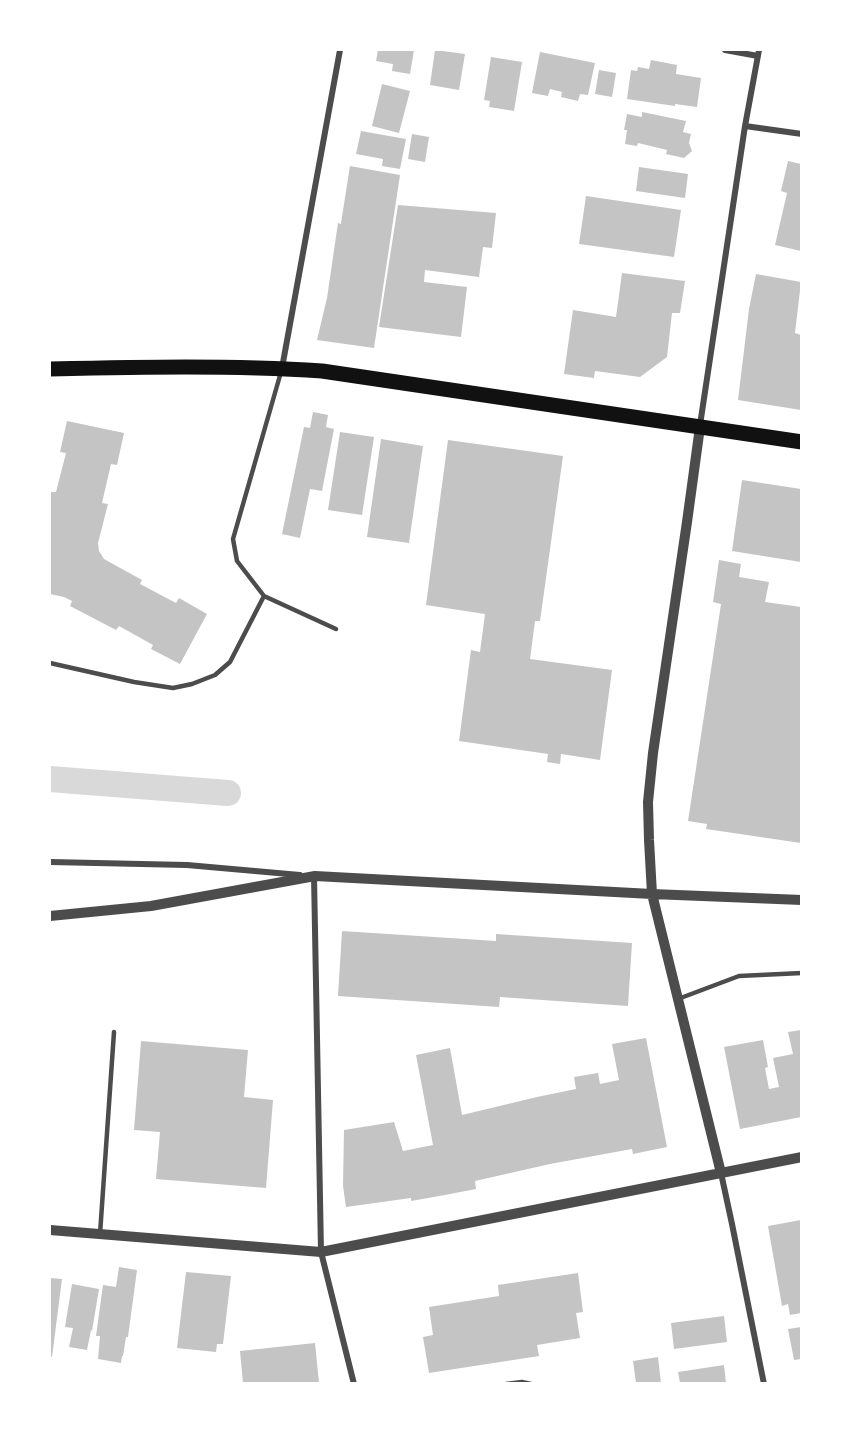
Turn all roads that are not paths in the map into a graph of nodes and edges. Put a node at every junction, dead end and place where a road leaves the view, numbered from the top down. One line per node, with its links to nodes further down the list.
1 (340, 50): 7 (street)
2 (725, 50): 3 (street)
3 (758, 53): 4 (street)
4 (745, 126): 5 (street); 8 (street)
5 (801, 135)
6 (50, 369): 7 (main road)
7 (282, 369): 8 (main road); 10 (lane)
8 (700, 427): 9 (main road); 15 (street)
9 (801, 442)
10 (264, 596): 11 (lane); 12 (lane)
11 (336, 629)
12 (50, 663)
13 (50, 862): 14 (street)
14 (315, 876): 15 (street); 17 (street); 25 (street)
15 (652, 894): 16 (street); 19 (street)
16 (801, 900)
17 (50, 916)
18 (801, 973): 19 (lane)
19 (678, 999): 22 (street)
20 (114, 1032): 24 (lane)
21 (801, 1157): 22 (street)
22 (721, 1173): 25 (street); 29 (street)
23 (50, 1230): 24 (street)
24 (100, 1234): 25 (street)
25 (321, 1252): 26 (street)
26 (354, 1383)
27 (506, 1383): 28 (lane)
28 (531, 1383)
29 (764, 1383)

